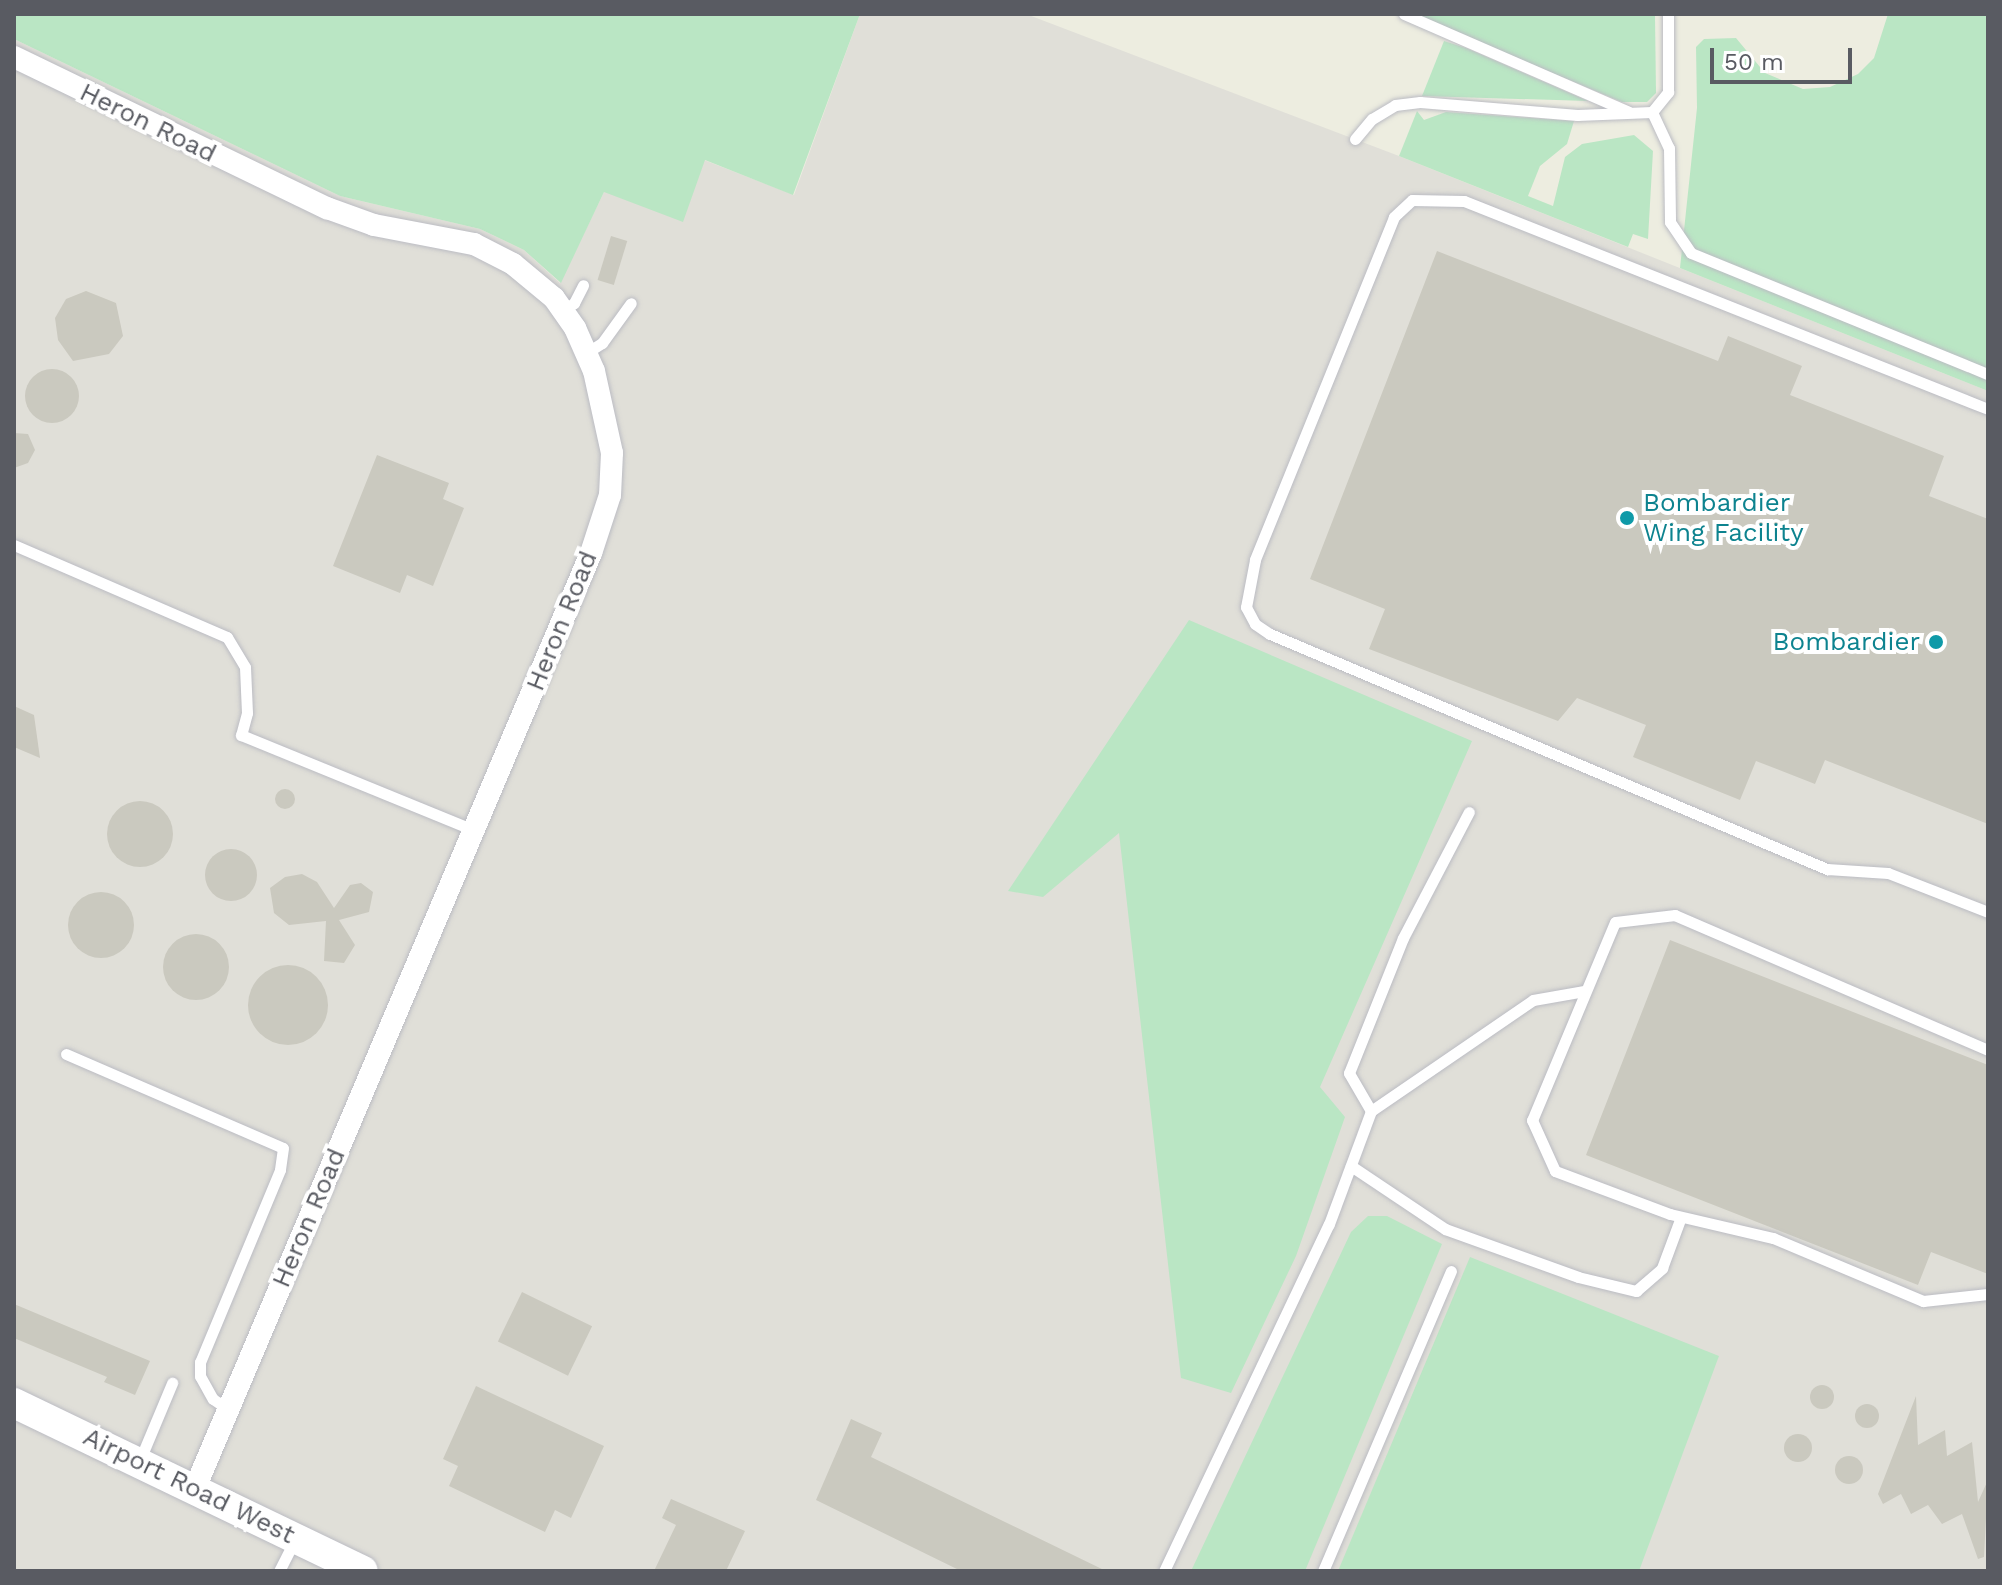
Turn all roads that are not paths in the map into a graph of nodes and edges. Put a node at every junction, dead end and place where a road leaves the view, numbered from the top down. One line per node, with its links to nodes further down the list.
1 (1404, 14): 5 (lane)
2 (1668, 14): 4 (lane)
3 (14, 57): 9 (street, Heron Road)
4 (1652, 112): 5 (lane); 11 (lane)
5 (1633, 114): 6 (lane)
6 (1355, 139)
7 (583, 285): 9 (lane)
8 (631, 303): 10 (lane)
9 (563, 310): 10 (street, Heron Road)
10 (586, 353): 15 (street, Heron Road)
11 (1988, 374)
12 (1988, 409): 16 (lane)
13 (14, 545): 15 (lane)
14 (1469, 812): 20 (lane)
15 (474, 830): 27 (street, Heron Road)
16 (1988, 912)
17 (1584, 991): 18 (lane); 20 (lane); 22 (lane)
18 (1988, 1050)
19 (66, 1054): 27 (lane)
20 (1371, 1111): 21 (lane)
21 (1351, 1166): 22 (lane); 33 (lane)
22 (1681, 1217): 24 (lane)
23 (1451, 1271): 34 (lane)
24 (1988, 1294)
25 (172, 1383): 28 (lane)
26 (14, 1403): 28 (street, Airport Road West)
27 (228, 1409): 29 (street, Heron Road)
28 (139, 1463): 29 (street, Airport Road West)
29 (195, 1488): 30 (street, Airport Road West)
30 (296, 1538): 31 (lane); 32 (street, Airport Road West)
31 (279, 1571)
32 (363, 1571)
33 (1164, 1571)
34 (1323, 1571)

